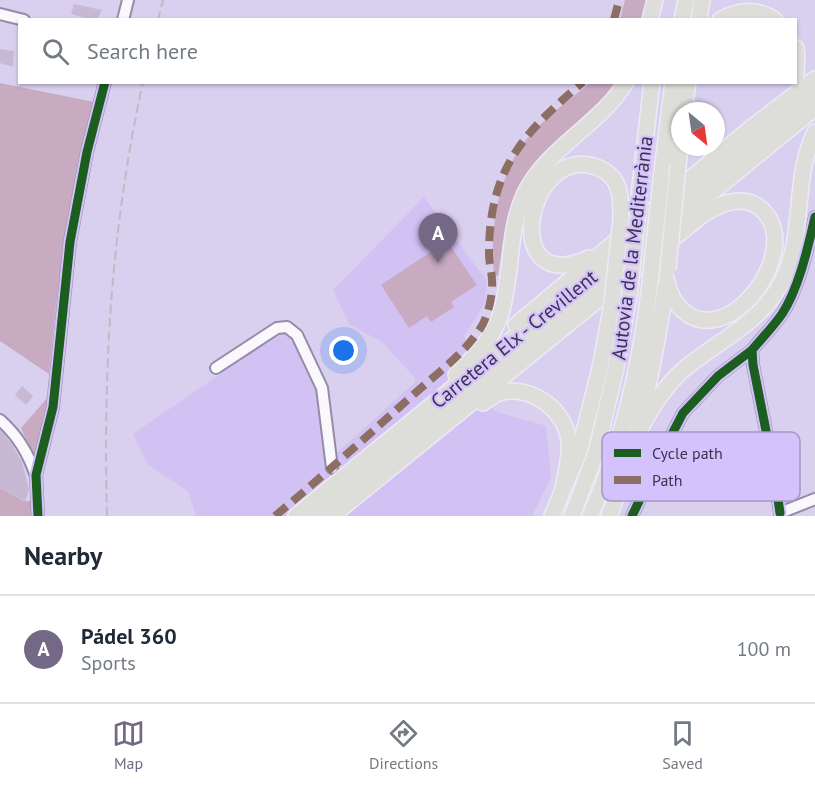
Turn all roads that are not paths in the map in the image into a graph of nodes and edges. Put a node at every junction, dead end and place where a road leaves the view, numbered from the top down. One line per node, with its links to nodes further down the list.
1 (124, 0): 9 (street)
2 (128, 0): 10 (street)
3 (656, 0): 11 (highway)
4 (665, 0): 12 (highway)
5 (686, 0): 13 (highway)
6 (702, 0): 14 (highway)
7 (0, 14): 8 (street)
8 (18, 18)
9 (121, 18)
10 (122, 18)
11 (651, 18)
12 (661, 18)
13 (682, 18)
14 (699, 18)
15 (724, 18): 16 (highway)
16 (770, 18)
17 (815, 79): 27 (highway)
18 (106, 84): 44 (street)
19 (624, 84): 35 (highway)
20 (652, 84): 56 (highway, Autovia de la Mediterrània, bridge)
21 (673, 84): 37 (highway, Autovia de la Mediterrània, bridge)
22 (688, 84): 25 (highway)
23 (792, 84): 27 (highway)
24 (815, 92): 50 (highway, Carretera Elx - Crevillent)
25 (685, 102)
26 (815, 108): 50 (highway, Carretera Elx - Crevillent)
27 (752, 128): 31 (highway)
28 (815, 132): 39 (highway)
29 (679, 156): 32 (highway, bridge)
30 (815, 217): 33 (street)
31 (616, 239): 35 (highway); 46 (highway, bridge)
32 (667, 274): 38 (highway); 42 (highway)
33 (752, 350): 40 (street); 41 (street)
34 (216, 368): 43 (street)
35 (447, 384): 50 (highway)
36 (0, 420): 44 (street)
37 (621, 432)
38 (637, 432)
39 (639, 432)
40 (674, 432)
41 (766, 432)
42 (393, 467): 46 (highway); 54 (highway)
43 (332, 468)
44 (38, 480): 52 (street)
45 (602, 490): 57 (highway, Autovia de la Mediterrània, bridge)
46 (562, 492): 55 (highway)
47 (815, 498): 51 (street)
48 (614, 501): 58 (highway)
49 (639, 501): 59 (street)
50 (313, 510): 53 (highway, Carretera Elx - Crevillent)
51 (781, 515): 60 (street)
52 (40, 516)
53 (296, 516)
54 (332, 516)
55 (552, 516)
56 (572, 516)
57 (590, 516)
58 (609, 516)
59 (632, 516)
60 (768, 516)

